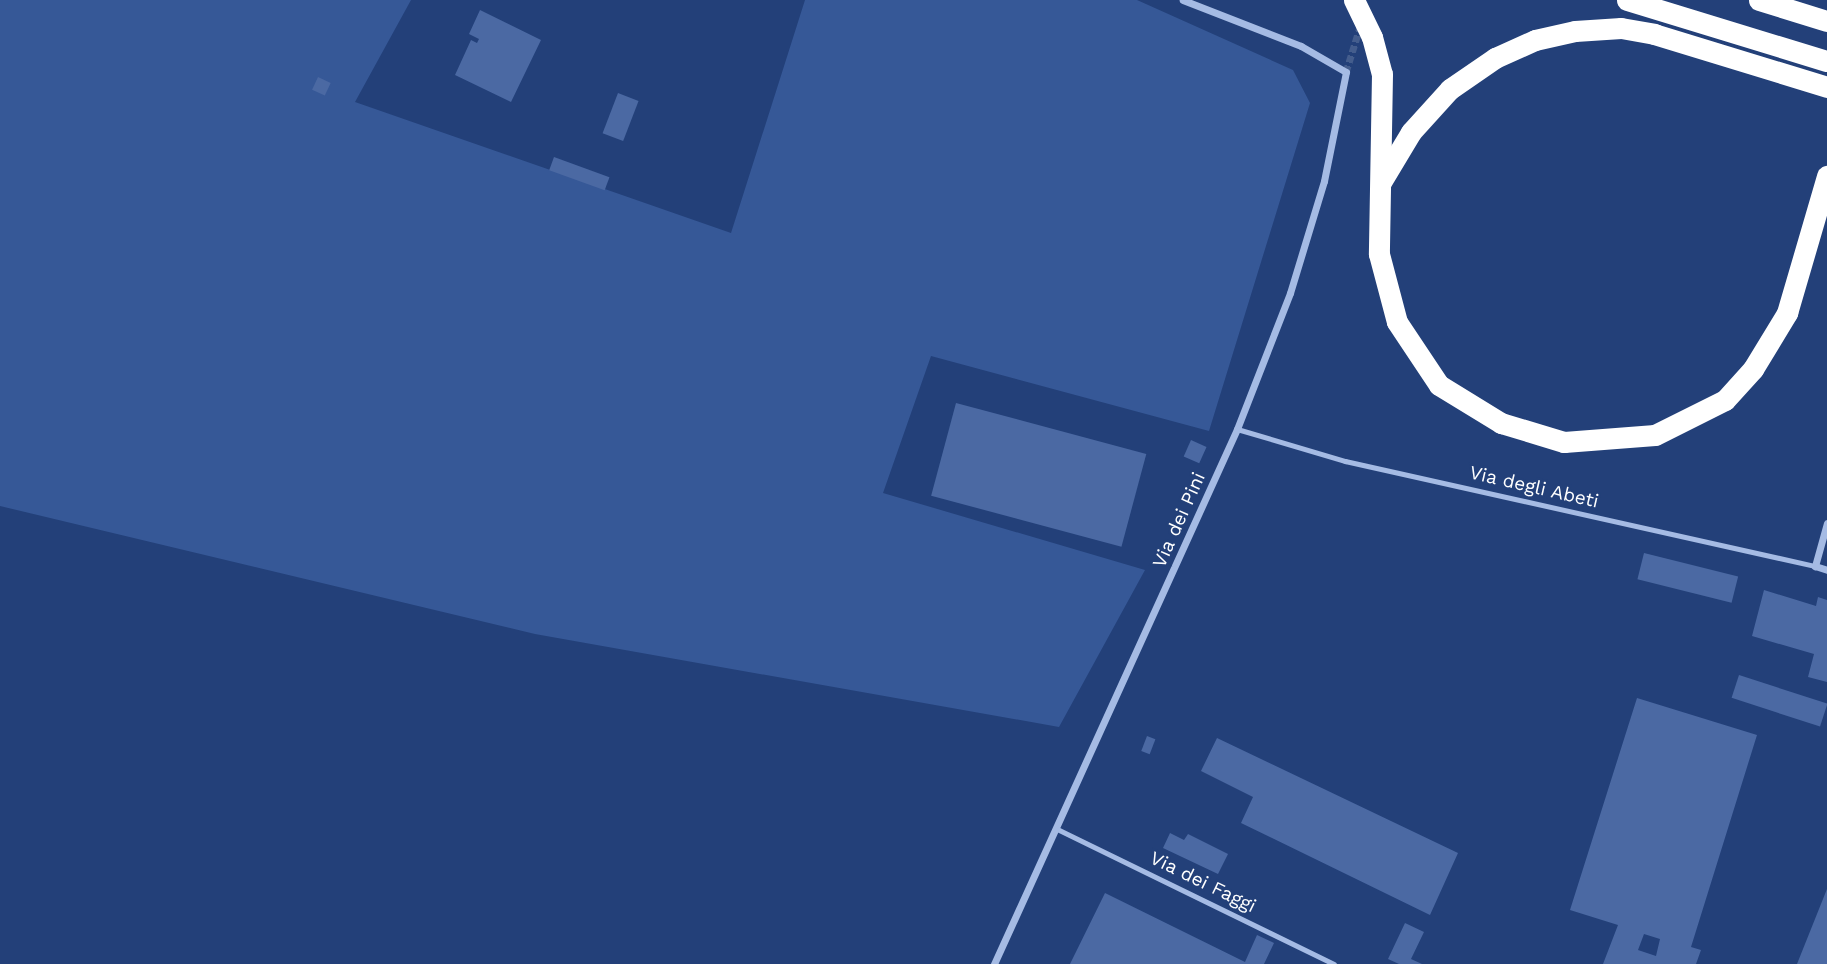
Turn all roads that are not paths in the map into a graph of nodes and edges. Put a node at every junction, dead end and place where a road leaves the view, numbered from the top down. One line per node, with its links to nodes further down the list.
1 (1183, 0): 10 (street, Via dei Pini)
2 (1354, 0): 9 (highway)
3 (1627, 0): 6 (highway)
4 (1759, 0): 5 (highway)
5 (1827, 21)
6 (1827, 61)
7 (1827, 87): 9 (highway)
8 (1827, 176): 9 (highway)
9 (1380, 184)
10 (1237, 429): 12 (lane, Via degli Abeti); 14 (street, Via dei Pini)
11 (1827, 523): 12 (street)
12 (1815, 566): 13 (street, Via degli Abeti)
13 (1827, 570)
14 (1057, 828): 15 (street, Via dei Pini); 16 (lane, Via dei Faggi)
15 (994, 964)
16 (1334, 964)

